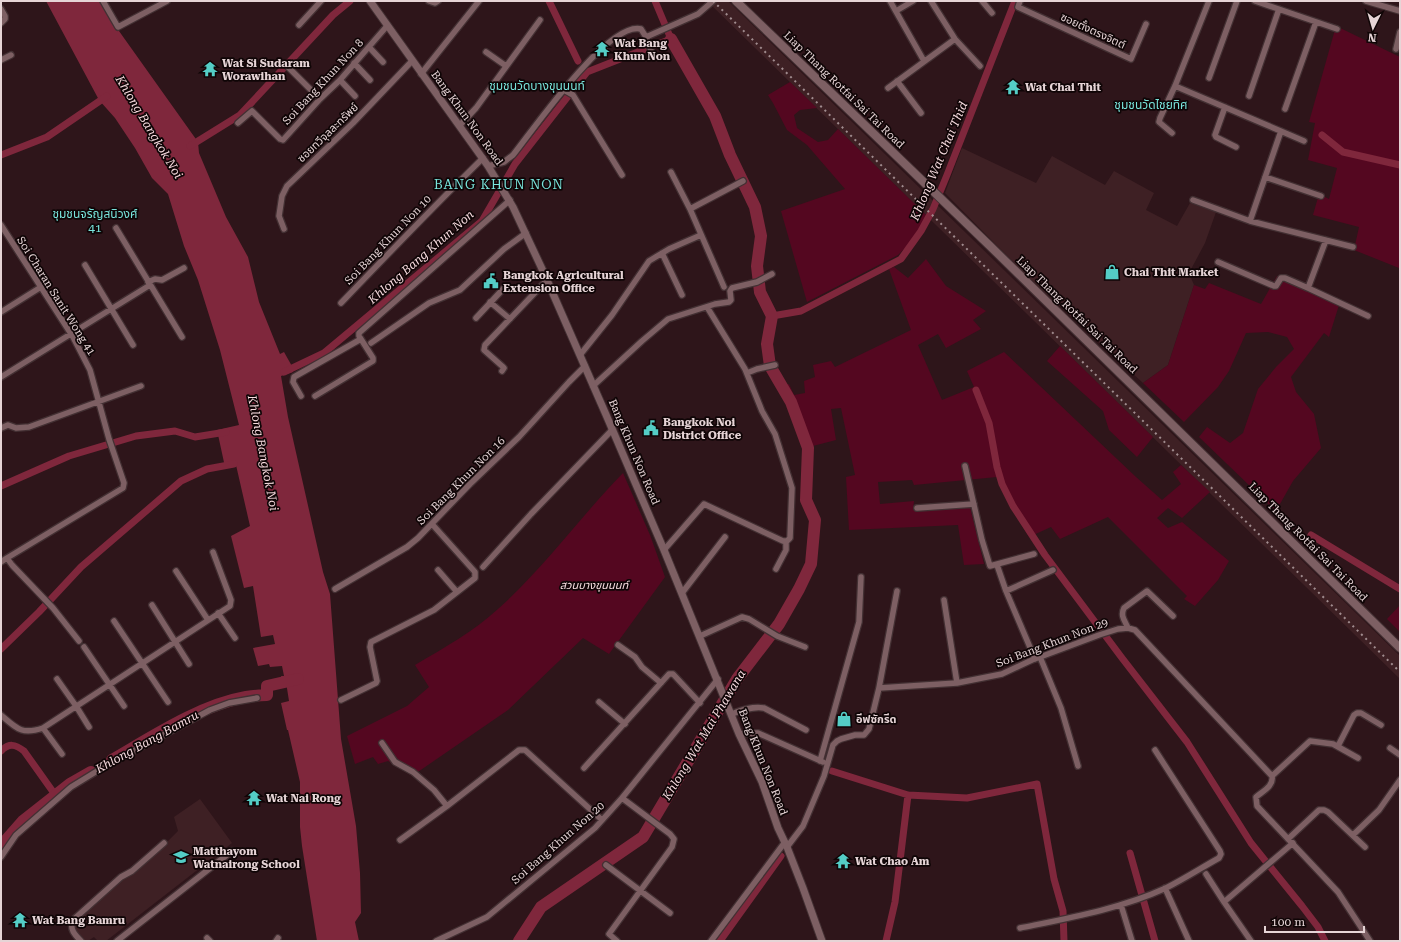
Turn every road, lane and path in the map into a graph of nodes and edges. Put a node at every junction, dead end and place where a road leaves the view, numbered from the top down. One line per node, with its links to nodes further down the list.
1 (103, 1): 2 (street)
2 (167, 1)
3 (321, 1): 28 (street)
4 (370, 1): 29 (street, Bang Khun Non Road)
5 (429, 1): 6 (street)
6 (438, 1)
7 (479, 1): 47 (street)
8 (713, 1): 32 (street)
9 (736, 1): 160 (main road, Liap Thang Rotfai Sai Tai Road)
10 (890, 1): 21 (street)
11 (913, 1): 21 (street)
12 (930, 1): 33 (street)
13 (982, 1): 23 (street)
14 (1020, 1): 27 (street, ซอยตั้งตรงจิตต์)
15 (1209, 1): 52 (street)
16 (1237, 1): 48 (street)
17 (1255, 1): 20 (street)
18 (1366, 1): 22 (street)
19 (1, 9): 26 (street)
20 (1279, 9): 25 (street); 56 (street)
21 (896, 11): 41 (street)
22 (1400, 12)
23 (992, 13)
24 (540, 20): 45 (street)
25 (1316, 22): 30 (street); 59 (street)
26 (1, 23)
27 (1146, 24)
28 (298, 25)
29 (387, 26): 34 (street, Soi Bang Khun Non 8); 40 (street, Bang Khun Non Road)
30 (1337, 29)
31 (1400, 32): 36 (street)
32 (646, 37): 35 (street); 54 (street)
33 (955, 39): 41 (street); 46 (street)
34 (369, 47): 42 (street); 43 (street, Soi Bang Khun Non 8)
35 (650, 49)
36 (1396, 49)
37 (486, 52): 45 (street)
38 (12, 55): 39 (street)
39 (1, 60)
40 (412, 61): 47 (street, Bang Khun Non Road); 80 (street, ซอยทวีจุลละทรัพย์)
41 (924, 61): 51 (street)
42 (383, 62)
43 (354, 63): 49 (street, Soi Bang Khun Non 8); 50 (street)
44 (287, 66): 57 (street)
45 (506, 66): 62 (street)
46 (980, 66)
47 (421, 74): 62 (street, Bang Khun Non Road)
48 (1209, 78)
49 (340, 80): 55 (street); 57 (street, Soi Bang Khun Non 8)
50 (370, 80)
51 (897, 81): 53 (street); 60 (street)
52 (1175, 86): 58 (street); 64 (street)
53 (888, 88)
54 (564, 90): 68 (street); 70 (street)
55 (355, 96)
56 (1249, 96)
57 (320, 99): 61 (street, Soi Bang Khun Non 8)
58 (1225, 107): 63 (street); 66 (street)
59 (1286, 110)
60 (921, 113)
61 (238, 123)
62 (460, 125): 67 (street, Bang Khun Non Road)
63 (1280, 131): 65 (street); 71 (street)
64 (1172, 133)
65 (1304, 141)
66 (1236, 146)
67 (483, 158): 68 (street, Bang Khun Non Road); 98 (street, Soi Bang Khun Non 10)
68 (488, 166): 74 (street, Bang Khun Non Road)
69 (671, 172): 76 (street)
70 (622, 175)
71 (1265, 177): 73 (street); 77 (street)
72 (742, 181): 76 (street)
73 (1321, 196)
74 (510, 200): 81 (street, Bang Khun Non Road); 107 (street)
75 (1193, 200): 77 (street)
76 (690, 209): 82 (street)
77 (1250, 221): 83 (street)
78 (1, 227): 92 (street, Soi Charan Sanit Wong 41)
79 (116, 228): 91 (street)
80 (284, 229)
81 (526, 234): 90 (street, Bang Khun Non Road); 108 (street)
82 (701, 235): 85 (street); 94 (street)
83 (1326, 240): 84 (street); 95 (street)
84 (1353, 247)
85 (662, 253): 96 (street); 110 (street)
86 (1218, 262): 95 (street)
87 (85, 265): 100 (street)
88 (184, 268): 91 (street)
89 (772, 274): 99 (street)
90 (547, 280): 104 (street); 110 (street, Bang Khun Non Road)
91 (149, 284): 100 (street); 106 (street)
92 (40, 287): 101 (street); 105 (street, Soi Charan Sanit Wong 41)
93 (504, 288): 97 (street)
94 (724, 288)
95 (1308, 288): 102 (street)
96 (682, 294)
97 (490, 302): 103 (street); 104 (street)
98 (341, 303)
99 (706, 307): 114 (street); 117 (street)
100 (112, 309): 105 (street); 109 (street)
101 (1, 312)
102 (1368, 316)
103 (476, 318)
104 (510, 319): 113 (street)
105 (71, 335): 115 (street); 120 (street, Soi Charan Sanit Wong 41)
106 (182, 337)
107 (361, 339): 118 (street); 119 (street)
108 (371, 343)
109 (133, 345)
110 (580, 356): 112 (street, Bang Khun Non Road)
111 (775, 365): 114 (street)
112 (585, 366): 117 (street, Bang Khun Non Road); 126 (street, Soi Bang Khun Non 16)
113 (502, 371)
114 (747, 373): 128 (street)
115 (1, 377)
116 (140, 386): 120 (street)
117 (593, 386): 122 (street, Bang Khun Non Road)
118 (301, 396)
119 (315, 396)
120 (98, 402): 121 (street); 132 (street, Soi Charan Sanit Wong 41)
121 (1, 428)
122 (612, 430): 129 (street, Bang Khun Non Road); 135 (street)
123 (965, 466): 124 (street)
124 (974, 504): 125 (street); 134 (street)
125 (917, 508)
126 (432, 524): 141 (street, Soi Bang Khun Non 16); 144 (street)
127 (725, 537): 145 (street)
128 (786, 541): 129 (street); 136 (street)
129 (664, 550): 145 (street, Bang Khun Non Road)
130 (213, 552): 148 (street)
131 (1034, 554): 134 (street)
132 (7, 558): 133 (street); 155 (street)
133 (1, 562)
134 (994, 566): 143 (street)
135 (483, 567)
136 (776, 569)
137 (438, 570): 144 (street)
138 (1053, 570): 143 (street)
139 (176, 571): 150 (street)
140 (861, 577): 192 (street)
141 (335, 589)
142 (897, 591): 169 (street)
143 (1006, 591): 161 (street)
144 (457, 592): 171 (street)
145 (682, 593): 153 (street, Bang Khun Non Road)
146 (944, 600): 167 (street)
147 (152, 605): 156 (street)
148 (218, 613): 150 (street); 154 (street)
149 (1173, 616): 152 (street)
150 (208, 620): 156 (street)
151 (114, 621): 162 (street)
152 (1128, 628): 161 (street, Soi Bang Khun Non 29); 196 (street)
153 (700, 636): 159 (street); 164 (street, Bang Khun Non Road)
154 (235, 638)
155 (79, 641)
156 (175, 642): 162 (street); 163 (street)
157 (618, 645): 166 (street)
158 (84, 647): 168 (street)
159 (805, 647)
160 (1400, 648)
161 (1037, 658): 167 (street, Soi Bang Khun Non 29); 194 (street)
162 (142, 663): 168 (street); 172 (street)
163 (189, 664)
164 (718, 679): 174 (street, Soi Bang Khun Non 20); 177 (street, Bang Khun Non Road)
165 (57, 680): 175 (street)
166 (661, 683): 174 (street); 179 (street)
167 (957, 683): 169 (street, Soi Bang Khun Non 29)
168 (108, 685): 175 (street); 176 (street)
169 (879, 688): 193 (street)
170 (257, 698): 208 (street)
171 (341, 700)
172 (168, 702)
173 (599, 702): 179 (street)
174 (700, 703): 198 (street, Soi Bang Khun Non 20)
175 (76, 706): 181 (street); 182 (street)
176 (124, 706)
177 (732, 714): 183 (street); 184 (street, Bang Khun Non Road)
178 (1, 716): 182 (street)
179 (624, 724): 195 (street)
180 (1381, 725): 186 (street)
181 (89, 727)
182 (43, 728): 189 (street)
183 (806, 730)
184 (740, 734): 192 (street); 205 (street, Bang Khun Non Road)
185 (382, 743): 199 (street)
186 (1338, 746): 191 (street); 196 (street)
187 (1390, 748): 190 (street)
188 (1155, 750): 211 (street)
189 (62, 754)
190 (1400, 755)
191 (1358, 758)
192 (820, 761): 193 (street)
193 (827, 766): 205 (street)
194 (1078, 766)
195 (584, 768)
196 (1272, 776): 203 (street)
197 (1400, 780): 201 (street)
198 (622, 798): 200 (street, Soi Bang Khun Non 20); 212 (street)
199 (447, 806): 200 (street); 202 (street)
200 (602, 820): 219 (street, Soi Bang Khun Non 20)
201 (1353, 835): 203 (street); 206 (street)
202 (400, 840)
203 (1290, 841): 213 (street); 226 (street)
204 (164, 843): 217 (street)
205 (786, 844): 221 (street); 222 (street, Bang Khun Non Road)
206 (1365, 847)
207 (232, 851): 218 (street)
208 (1, 857)
209 (606, 865): 212 (street)
210 (1206, 874): 213 (street)
211 (1165, 888): 214 (street); 224 (street)
212 (640, 891): 215 (street); 220 (street)
213 (1224, 902): 225 (street)
214 (1121, 905): 216 (street); 223 (street)
215 (670, 913)
216 (1020, 928)
217 (81, 941)
218 (118, 941)
219 (436, 941)
220 (617, 941)
221 (711, 941)
222 (822, 941)
223 (1132, 941)
224 (1189, 941)
225 (1251, 941)
226 (1370, 941)

